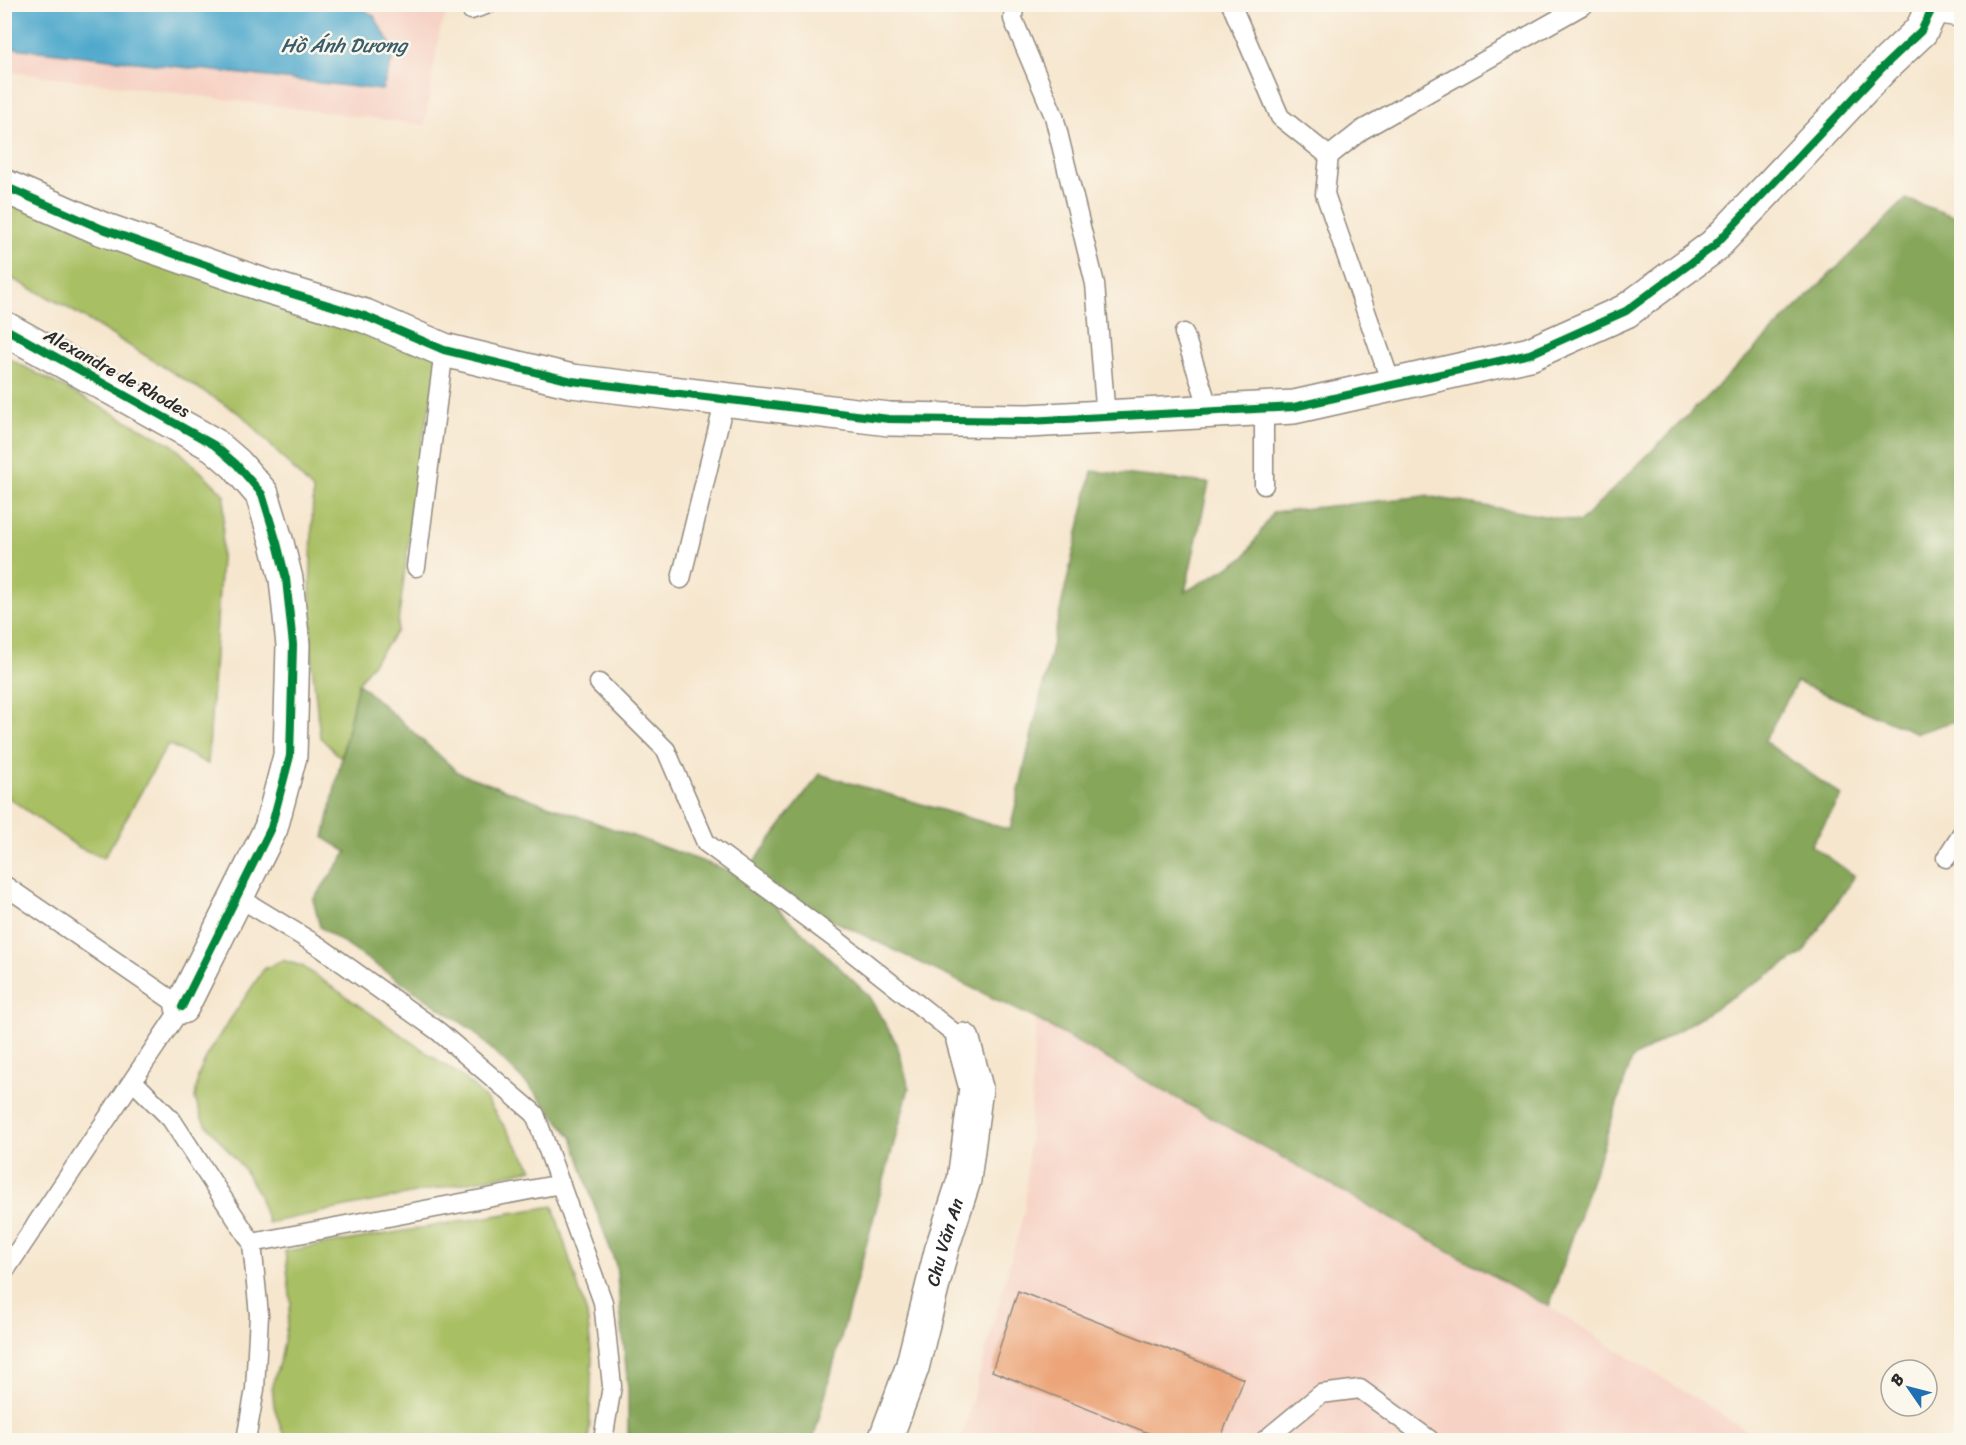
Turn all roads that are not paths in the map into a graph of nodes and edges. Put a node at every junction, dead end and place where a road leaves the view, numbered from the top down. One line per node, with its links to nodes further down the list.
1 (489, 4): 6 (lane)
2 (1014, 4): 17 (lane)
3 (1231, 4): 8 (lane)
4 (1585, 4): 8 (lane)
5 (1929, 7): 7 (lane); 13 (street)
6 (471, 10)
7 (1962, 18)
8 (1329, 156): 13 (lane)
9 (4, 186): 12 (street)
10 (4, 328): 25 (street, Alexandre de Rhodes)
11 (1184, 333): 16 (lane)
12 (444, 350): 14 (street); 19 (lane)
13 (1392, 386): 15 (street)
14 (725, 399): 17 (street); 20 (lane)
15 (1264, 409): 16 (street); 18 (lane)
16 (1210, 412): 17 (street)
17 (1106, 418)
18 (1264, 485)
19 (416, 567)
20 (681, 579)
21 (599, 683): 27 (lane)
22 (1962, 833): 23 (lane)
23 (1947, 858)
24 (5, 886): 26 (lane)
25 (238, 897): 26 (street, Alexandre de Rhodes); 29 (lane)
26 (182, 1007): 28 (lane)
27 (963, 1040): 34 (street, Chu Văn An)
28 (133, 1081): 30 (lane); 31 (lane)
29 (561, 1184): 30 (lane); 33 (lane)
30 (252, 1243): 32 (lane)
31 (4, 1272)
32 (246, 1440)
33 (603, 1440)
34 (885, 1440)
35 (1265, 1440): 36 (lane)
36 (1430, 1440)

